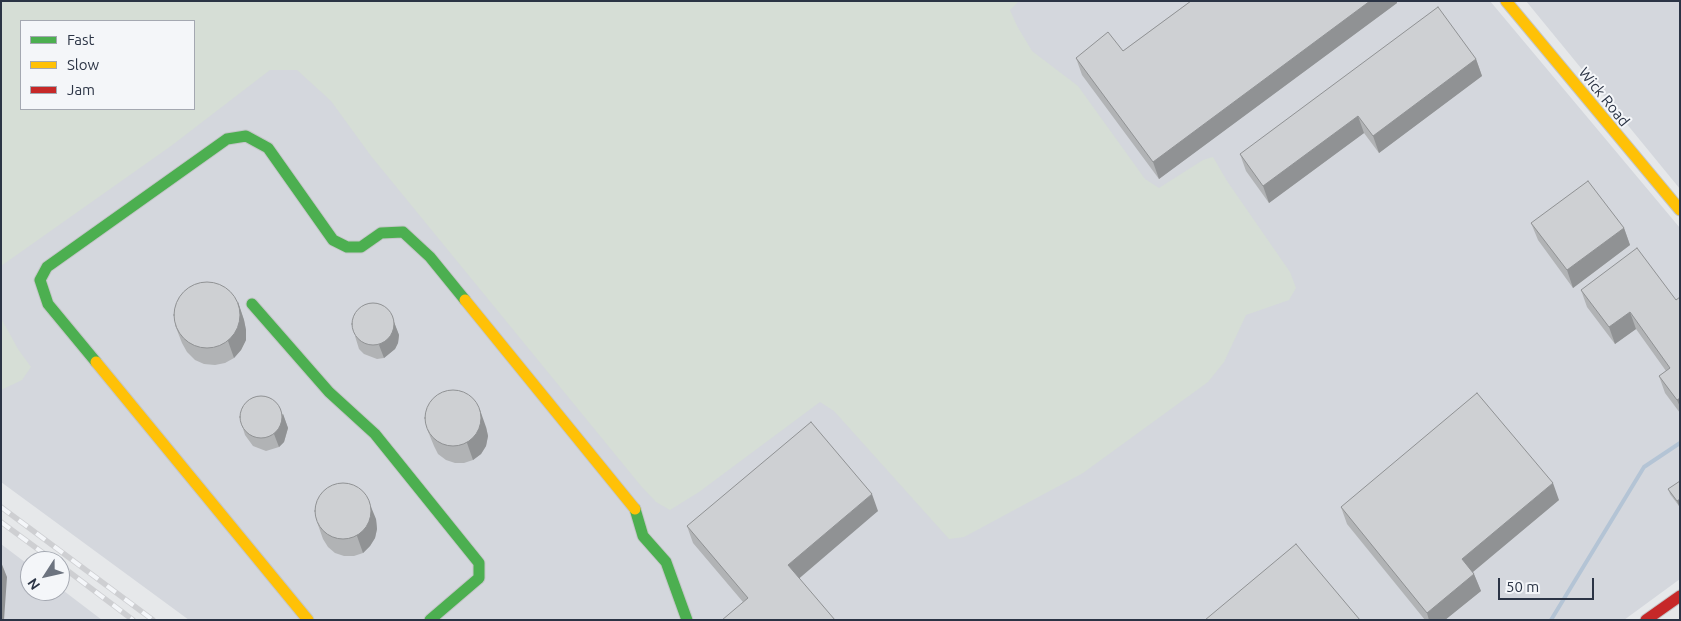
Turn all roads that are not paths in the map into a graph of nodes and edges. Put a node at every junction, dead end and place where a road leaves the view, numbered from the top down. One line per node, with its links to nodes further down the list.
1 (1506, 1): 2 (street, Wick Road)
2 (1680, 210)
3 (252, 304): 6 (street)
4 (1680, 596): 8 (street)
5 (308, 620): 7 (street)
6 (430, 620)
7 (687, 620)
8 (1646, 620)

